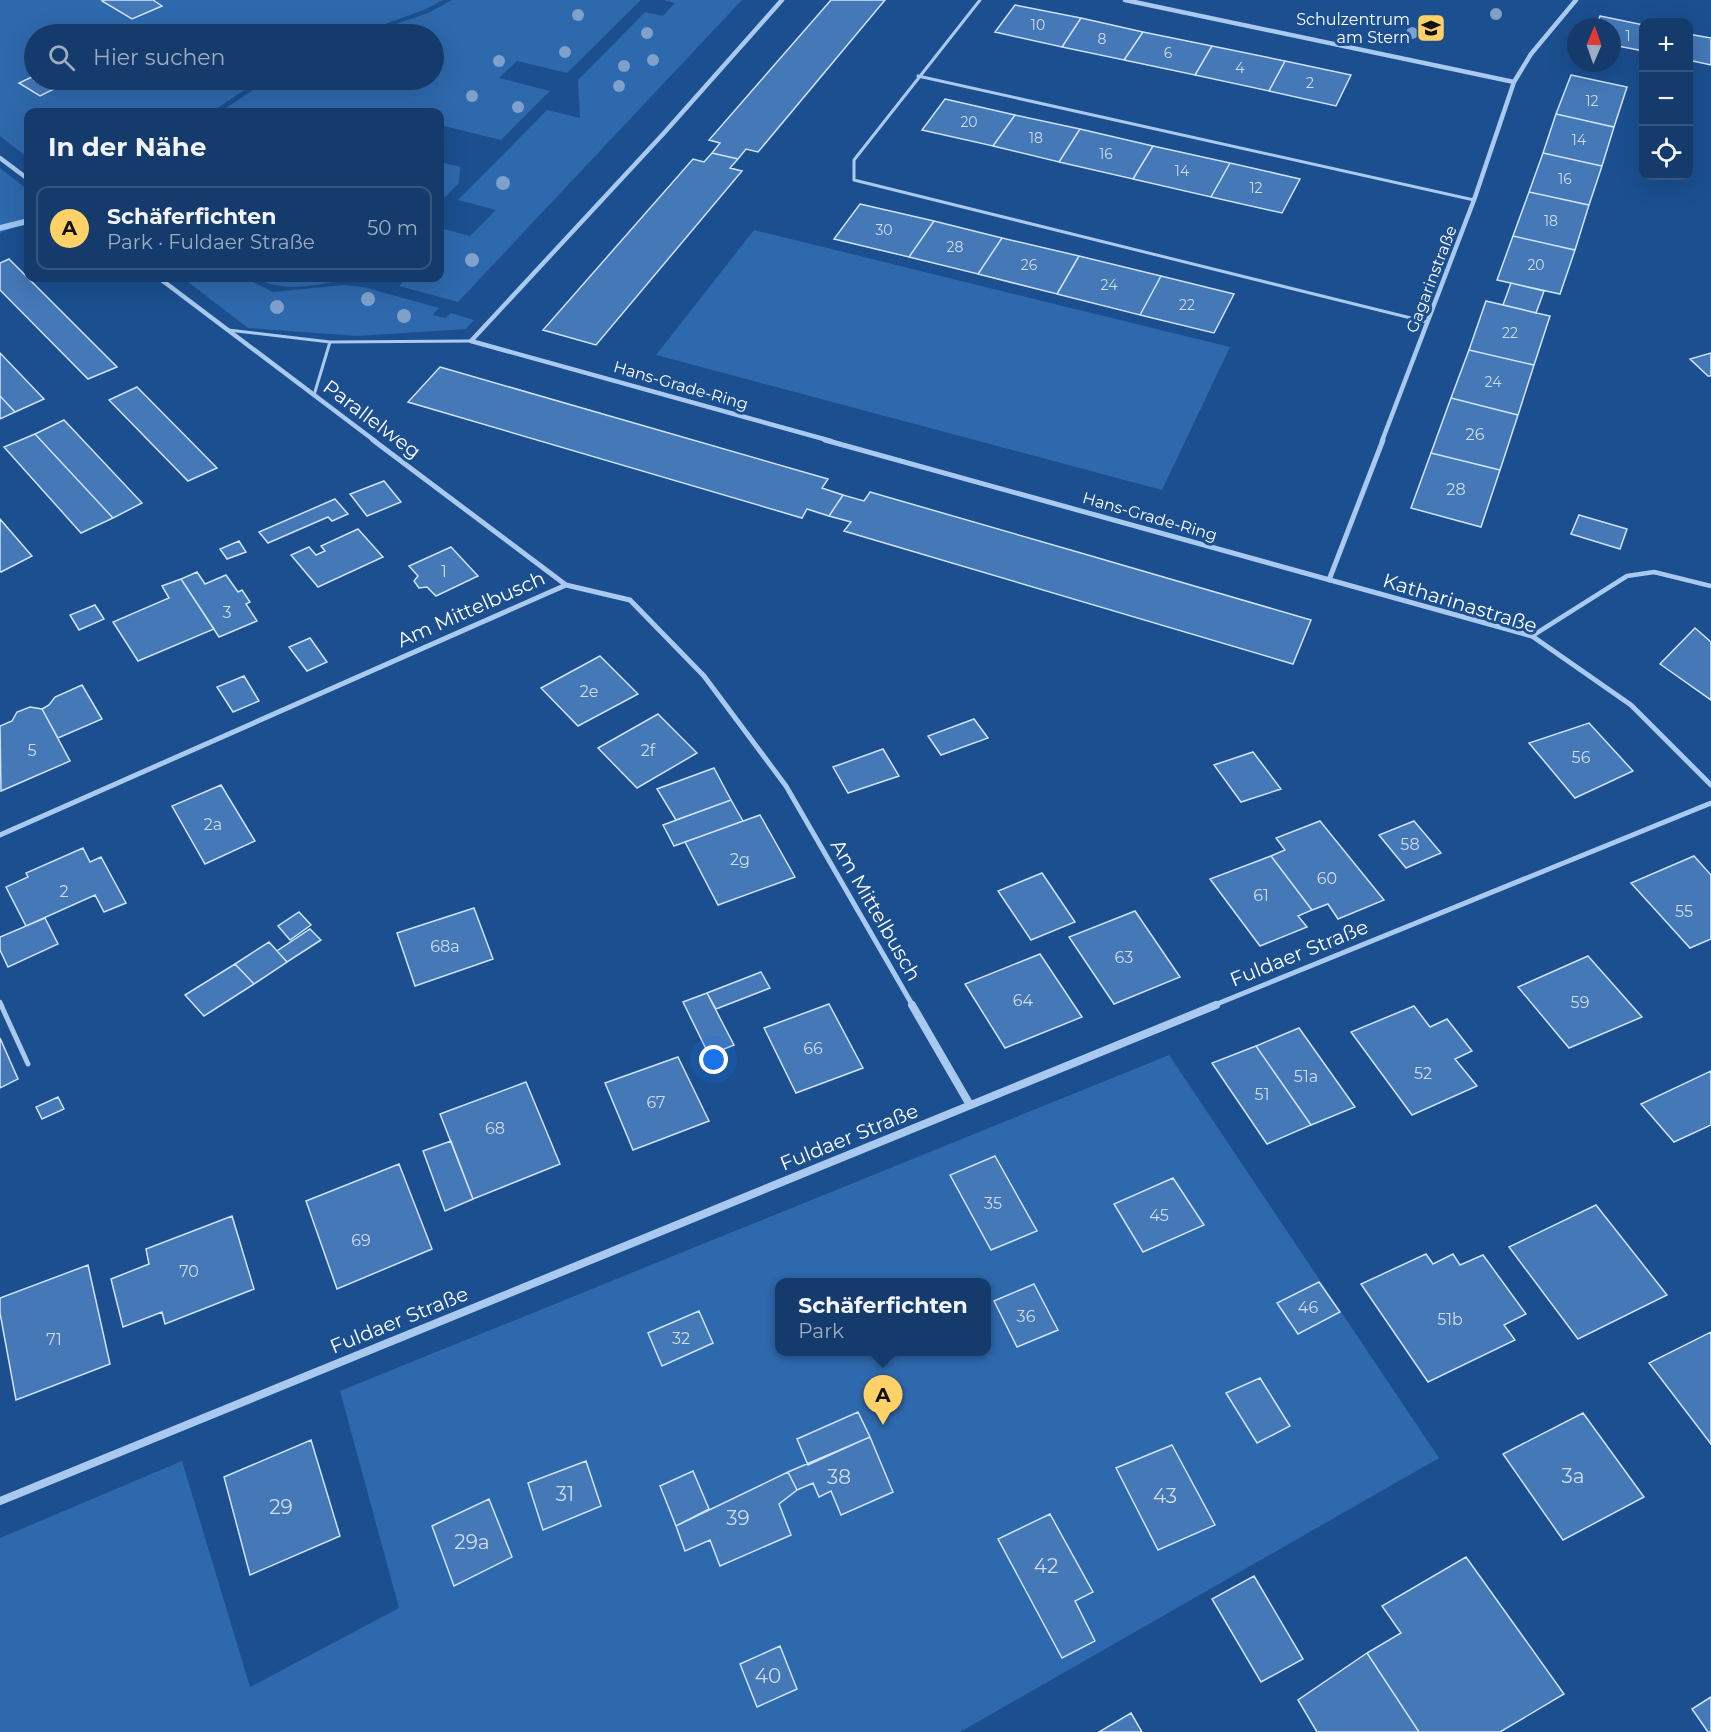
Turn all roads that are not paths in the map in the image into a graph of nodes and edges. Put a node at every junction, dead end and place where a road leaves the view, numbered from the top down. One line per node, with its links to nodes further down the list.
1 (782, 0): 13 (street)
2 (980, 0): 5 (lane)
3 (1125, 0): 6 (street)
4 (1576, 0): 6 (street, Gagarinstraße)
5 (918, 76): 9 (lane); 11 (lane)
6 (1514, 82): 9 (street, Gagarinstraße)
7 (0, 158): 8 (street)
8 (24, 176)
9 (1474, 200): 11 (street, Gagarinstraße)
10 (164, 282): 12 (street, Parallelweg)
11 (1427, 322): 16 (street, Gagarinstraße)
12 (228, 330): 14 (lane); 15 (street, Parallelweg)
13 (471, 341): 14 (lane); 16 (street, Hans-Grade-Ring)
14 (330, 342): 15 (lane)
15 (314, 395): 17 (street, Parallelweg)
16 (1329, 580): 19 (street, Katharinastraße)
17 (566, 585): 22 (street, Am Mittelbusch); 25 (street, Am Mittelbusch)
18 (1711, 586): 19 (lane)
19 (1532, 636): 20 (street, Katharinastraße)
20 (1711, 785)
21 (1711, 803): 25 (street, Fuldaer Straße)
22 (0, 835)
23 (0, 1002): 24 (lane)
24 (28, 1064)
25 (970, 1105): 26 (street, Fuldaer Straße)
26 (0, 1501)

